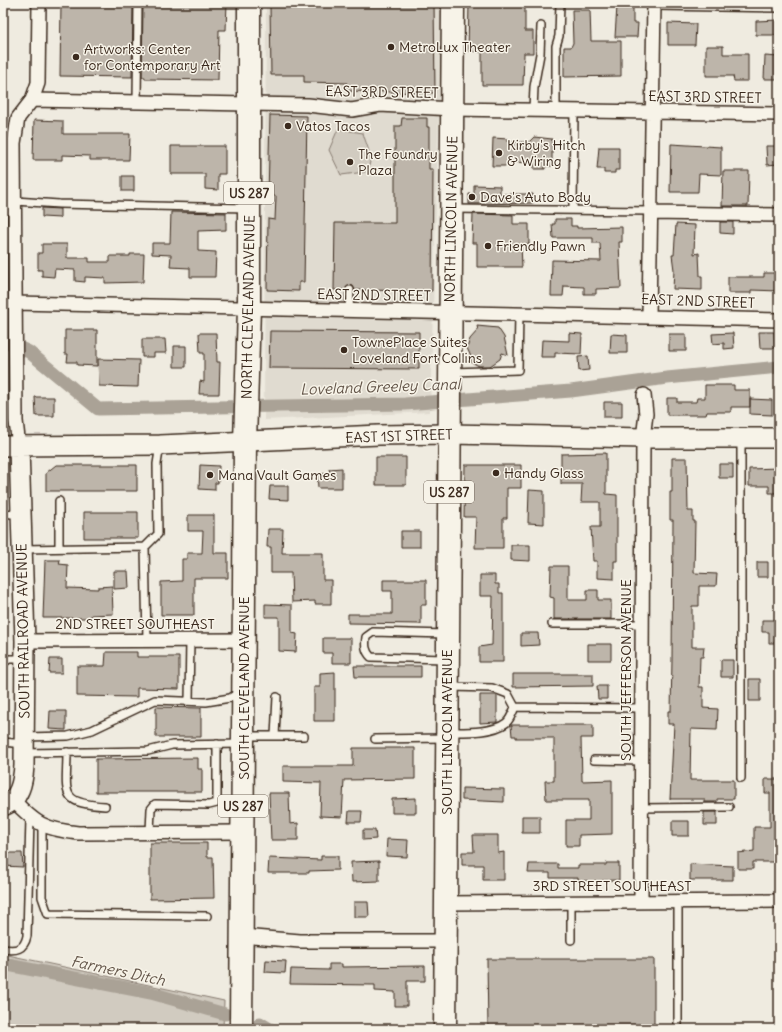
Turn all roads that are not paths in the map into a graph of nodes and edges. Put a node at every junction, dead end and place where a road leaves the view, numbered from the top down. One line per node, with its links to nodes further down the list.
1 (39, 3): 9 (street)
2 (138, 3): 10 (lane)
3 (249, 3): 11 (highway, NORTH CLEVELAND AVENUE / US 287)
4 (453, 3): 12 (highway, NORTH LINCOLN AVENUE / US 287)
5 (560, 3): 14 (lane)
6 (654, 5): 7 (lane); 16 (street)
7 (779, 8)
8 (541, 26): 13 (lane)
9 (32, 100): 10 (street, EAST 3RD STREET); 18 (street)
10 (137, 102): 11 (street, EAST 3RD STREET)
11 (249, 104): 12 (street, EAST 3RD STREET); 19 (highway, NORTH CLEVELAND AVENUE / US 287)
12 (452, 109): 13 (street, EAST 3RD STREET); 20 (highway, NORTH LINCOLN AVENUE / US 287)
13 (533, 110): 14 (street, EAST 3RD STREET)
14 (556, 111): 15 (street, EAST 3RD STREET)
15 (574, 111): 16 (street, EAST 3RD STREET); 21 (lane)
16 (653, 112): 17 (street, EAST 3RD STREET); 22 (street)
17 (779, 114)
18 (15, 201): 19 (lane); 25 (street)
19 (249, 208): 26 (highway, NORTH CLEVELAND AVENUE / US 287)
20 (451, 209): 21 (lane); 28 (highway, NORTH LINCOLN AVENUE / US 287)
21 (573, 209): 22 (lane)
22 (651, 212): 23 (street); 30 (street)
23 (779, 215)
24 (350, 290): 27 (lane)
25 (16, 303): 26 (street, EAST 2ND STREET); 40 (street)
26 (248, 308): 27 (street, EAST 2ND STREET); 38 (highway, NORTH CLEVELAND AVENUE / US 287)
27 (350, 310): 28 (street, EAST 2ND STREET)
28 (450, 312): 29 (street, EAST 2ND STREET); 32 (highway, NORTH LINCOLN AVENUE / US 287)
29 (520, 313): 30 (street, EAST 2ND STREET); 32 (lane)
30 (649, 316): 31 (street, EAST 2ND STREET)
31 (779, 320)
32 (449, 377): 34 (highway, NORTH LINCOLN AVENUE / US 287)
33 (644, 395): 35 (street, SOUTH JEFFERSON AVENUE)
34 (449, 434): 35 (main road, EAST 1ST STREET); 38 (main road, EAST 1ST STREET); 48 (highway, SOUTH LINCOLN AVENUE / US 287)
35 (643, 438): 36 (main road, EAST 1ST STREET); 47 (street, SOUTH JEFFERSON AVENUE)
36 (741, 438): 37 (main road, EAST 1ST STREET); 72 (lane)
37 (779, 438)
38 (245, 442): 39 (main road, EAST 1ST STREET); 51 (highway, SOUTH CLEVELAND AVENUE / US 287)
39 (160, 445): 40 (main road, EAST 1ST STREET); 43 (lane)
40 (11, 446): 42 (main road, SOUTH RAILROAD AVENUE)
41 (59, 501): 44 (lane)
42 (12, 514): 45 (main road, SOUTH RAILROAD AVENUE)
43 (145, 547): 44 (lane); 49 (lane)
44 (59, 548): 45 (lane)
45 (22, 549): 52 (main road, SOUTH RAILROAD AVENUE)
46 (552, 624): 47 (lane)
47 (642, 624): 60 (street, SOUTH JEFFERSON AVENUE)
48 (448, 634): 53 (highway, SOUTH LINCOLN AVENUE / US 287); 53 (lane)
49 (147, 640): 50 (street, 2ND STREET SOUTHEAST); 52 (street, 2ND STREET SOUTHEAST)
50 (190, 640): 51 (street, 2ND STREET SOUTHEAST); 58 (lane)
51 (245, 640): 56 (highway, SOUTH CLEVELAND AVENUE / US 287)
52 (25, 650): 54 (lane); 68 (main road, SOUTH RAILROAD AVENUE)
53 (448, 659): 55 (highway, SOUTH LINCOLN AVENUE / US 287)
54 (3, 663)
55 (447, 687): 59 (lane); 61 (highway, SOUTH LINCOLN AVENUE / US 287)
56 (244, 690): 58 (lane); 65 (highway, SOUTH CLEVELAND AVENUE / US 287)
57 (277, 697): 62 (lane)
58 (189, 701): 68 (lane)
59 (516, 707): 60 (lane); 61 (lane)
60 (642, 708): 71 (street, SOUTH JEFFERSON AVENUE)
61 (447, 735): 64 (lane); 85 (highway, SOUTH LINCOLN AVENUE / US 287)
62 (276, 736): 63 (lane); 65 (lane)
63 (304, 736)
64 (376, 739)
65 (244, 740): 67 (lane); 80 (highway, SOUTH CLEVELAND AVENUE / US 287)
66 (3, 742): 68 (lane)
67 (217, 744): 69 (lane); 79 (lane)
68 (24, 745): 69 (lane); 73 (main road, SOUTH RAILROAD AVENUE)
69 (67, 752): 74 (lane)
70 (594, 760): 71 (lane)
71 (642, 761): 76 (street, SOUTH JEFFERSON AVENUE)
72 (741, 778)
73 (8, 803): 77 (street)
74 (105, 806)
75 (729, 807): 76 (lane)
76 (642, 808): 83 (street, SOUTH JEFFERSON AVENUE)
77 (30, 818): 78 (street); 90 (lane)
78 (42, 826): 79 (street); 86 (lane)
79 (150, 832): 80 (street)
80 (243, 832): 87 (highway, SOUTH CLEVELAND AVENUE / US 287)
81 (779, 901): 84 (street, 3RD STREET SOUTHEAST)
82 (571, 902): 83 (street, 3RD STREET SOUTHEAST); 85 (street, 3RD STREET SOUTHEAST); 88 (lane)
83 (641, 902): 84 (street, 3RD STREET SOUTHEAST)
84 (678, 902): 93 (lane)
85 (446, 903): 89 (highway, SOUTH LINCOLN AVENUE / US 287)
86 (207, 916)
87 (242, 936): 89 (street); 91 (highway, SOUTH CLEVELAND AVENUE / US 287)
88 (571, 940)
89 (445, 941): 92 (highway, SOUTH LINCOLN AVENUE / US 287)
90 (3, 949)
91 (241, 1029)
92 (445, 1029)
93 (678, 1029)

